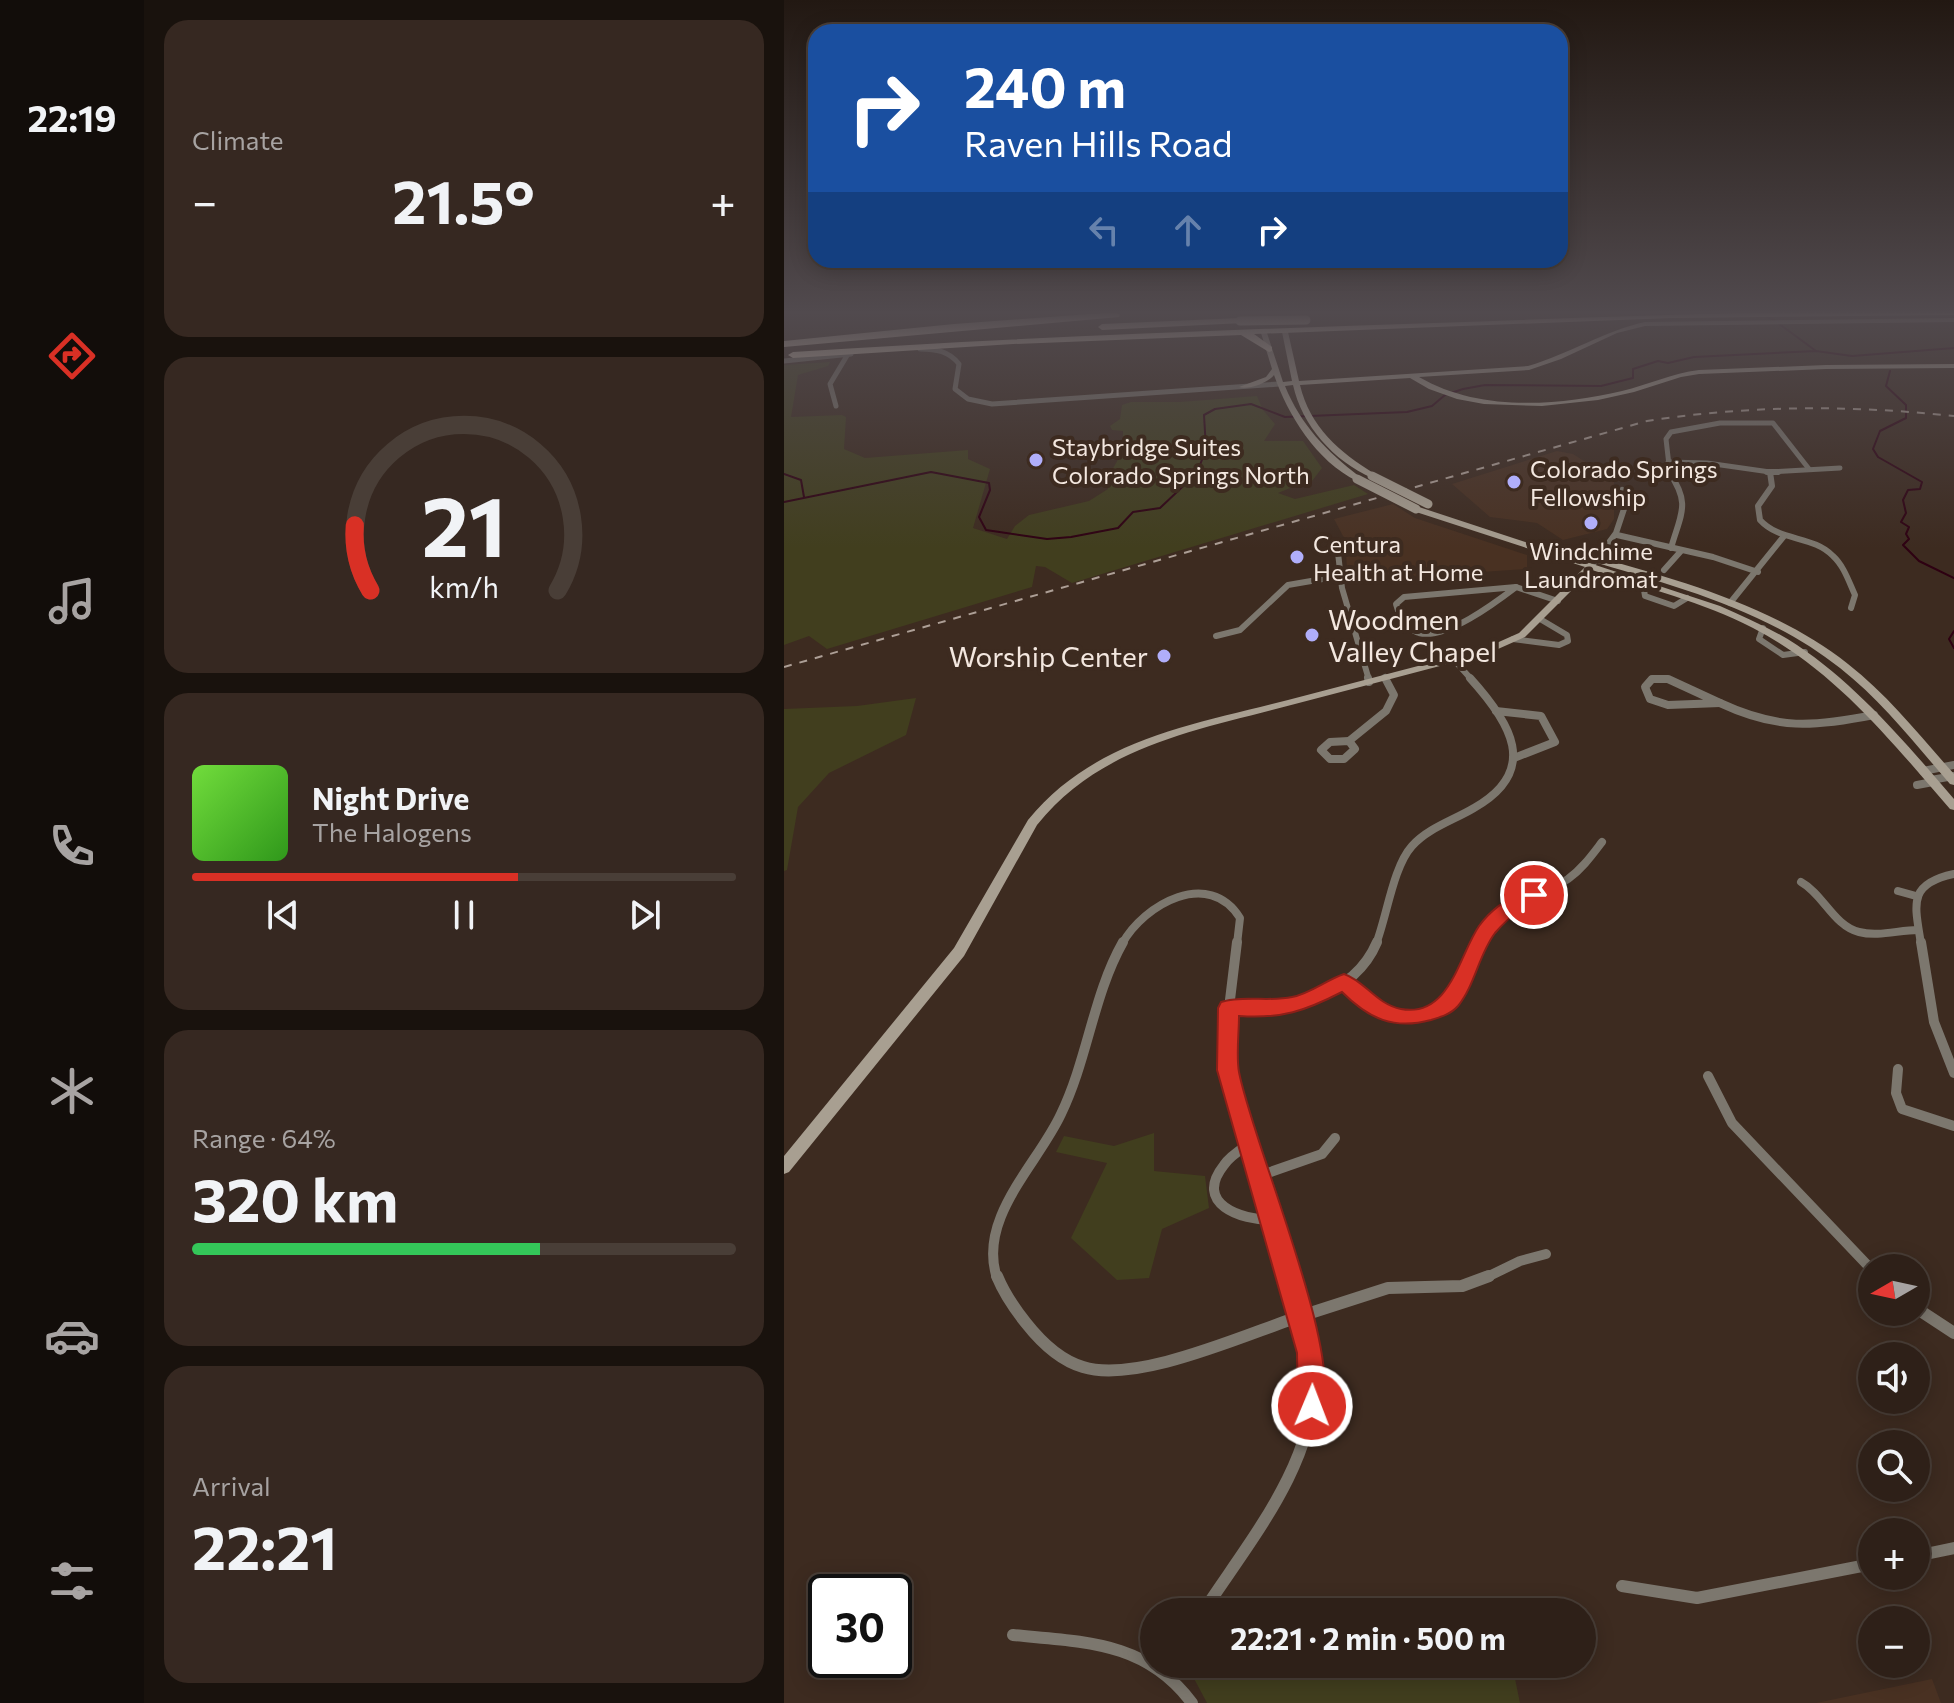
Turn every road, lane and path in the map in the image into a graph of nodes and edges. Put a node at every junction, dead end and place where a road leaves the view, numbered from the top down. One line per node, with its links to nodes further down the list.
1 (831, 389): 10 (street)
2 (956, 389): 3 (street)
3 (1206, 389)
4 (1281, 389): 21 (main road, bridge)
5 (1298, 389): 9 (main road)
6 (1307, 389): 9 (main road)
7 (1437, 389): 8 (main road)
8 (1633, 389)
9 (1301, 402): 22 (main road, bridge)
10 (836, 406)
11 (1668, 462): 13 (street); 14 (street); 19 (street)
12 (1840, 468): 13 (street)
13 (1809, 469): 14 (street)
14 (1770, 472): 17 (street)
15 (1622, 490): 16 (street)
16 (1617, 535): 19 (street); 22 (street)
17 (1784, 536): 24 (street); 30 (street)
18 (1337, 544): 25 (street)
19 (1671, 548): 20 (street)
20 (1681, 551): 23 (street); 24 (street)
21 (1559, 557): 22 (main road); 26 (main road)
22 (1593, 563): 26 (main road); 29 (main road); 39 (main road)
23 (1664, 570)
24 (1758, 572): 29 (street)
25 (1340, 576): 32 (street); 36 (street)
26 (1576, 582): 28 (main road)
27 (1516, 587): 27 (street); 28 (street)
28 (1558, 601): 31 (main road)
29 (1730, 603): 43 (main road)
30 (1851, 608)
31 (1540, 619): 33 (main road); 33 (street)
32 (1216, 636)
33 (1513, 639): 34 (main road)
34 (1454, 660): 35 (main road); 38 (street)
35 (1385, 678): 36 (main road); 40 (street)
36 (1369, 682): 61 (main road)
37 (1722, 703): 37 (street); 39 (street)
38 (1496, 711): 41 (street); 41 (street)
39 (1874, 715): 42 (main road)
40 (1349, 741)
41 (1514, 758): 53 (street)
42 (1923, 771): 43 (street); 44 (main road)
43 (1951, 773): 44 (street)
44 (1932, 781): 45 (street); 46 (main road)
45 (1917, 785)
46 (1954, 806)
47 (1602, 842): 53 (street)
48 (1954, 874): 51 (street)
49 (1801, 882): 52 (street)
50 (1898, 891): 51 (street)
51 (1916, 896): 52 (street)
52 (1918, 930): 56 (street)
53 (1344, 982): 54 (street)
54 (1229, 1008): 60 (street); 66 (street)
55 (1898, 1069): 58 (street)
56 (1954, 1073)
57 (1708, 1076): 65 (street)
58 (1954, 1126)
59 (1335, 1138): 62 (street)
60 (1249, 1144): 62 (street); 63 (street)
61 (784, 1167)
62 (1259, 1176): 63 (street)
63 (1272, 1220): 66 (street)
64 (1546, 1254): 66 (street)
65 (1858, 1255)
66 (1301, 1317): 73 (street)
67 (1930, 1317): 68 (street)
68 (1954, 1333)
69 (1954, 1548): 70 (street)
70 (1930, 1553)
71 (1858, 1567): 72 (street)
72 (1622, 1586)
73 (1212, 1598)
74 (1013, 1635): 75 (street)
75 (1140, 1656)
76 (1176, 1678): 77 (street)
77 (1192, 1703)

